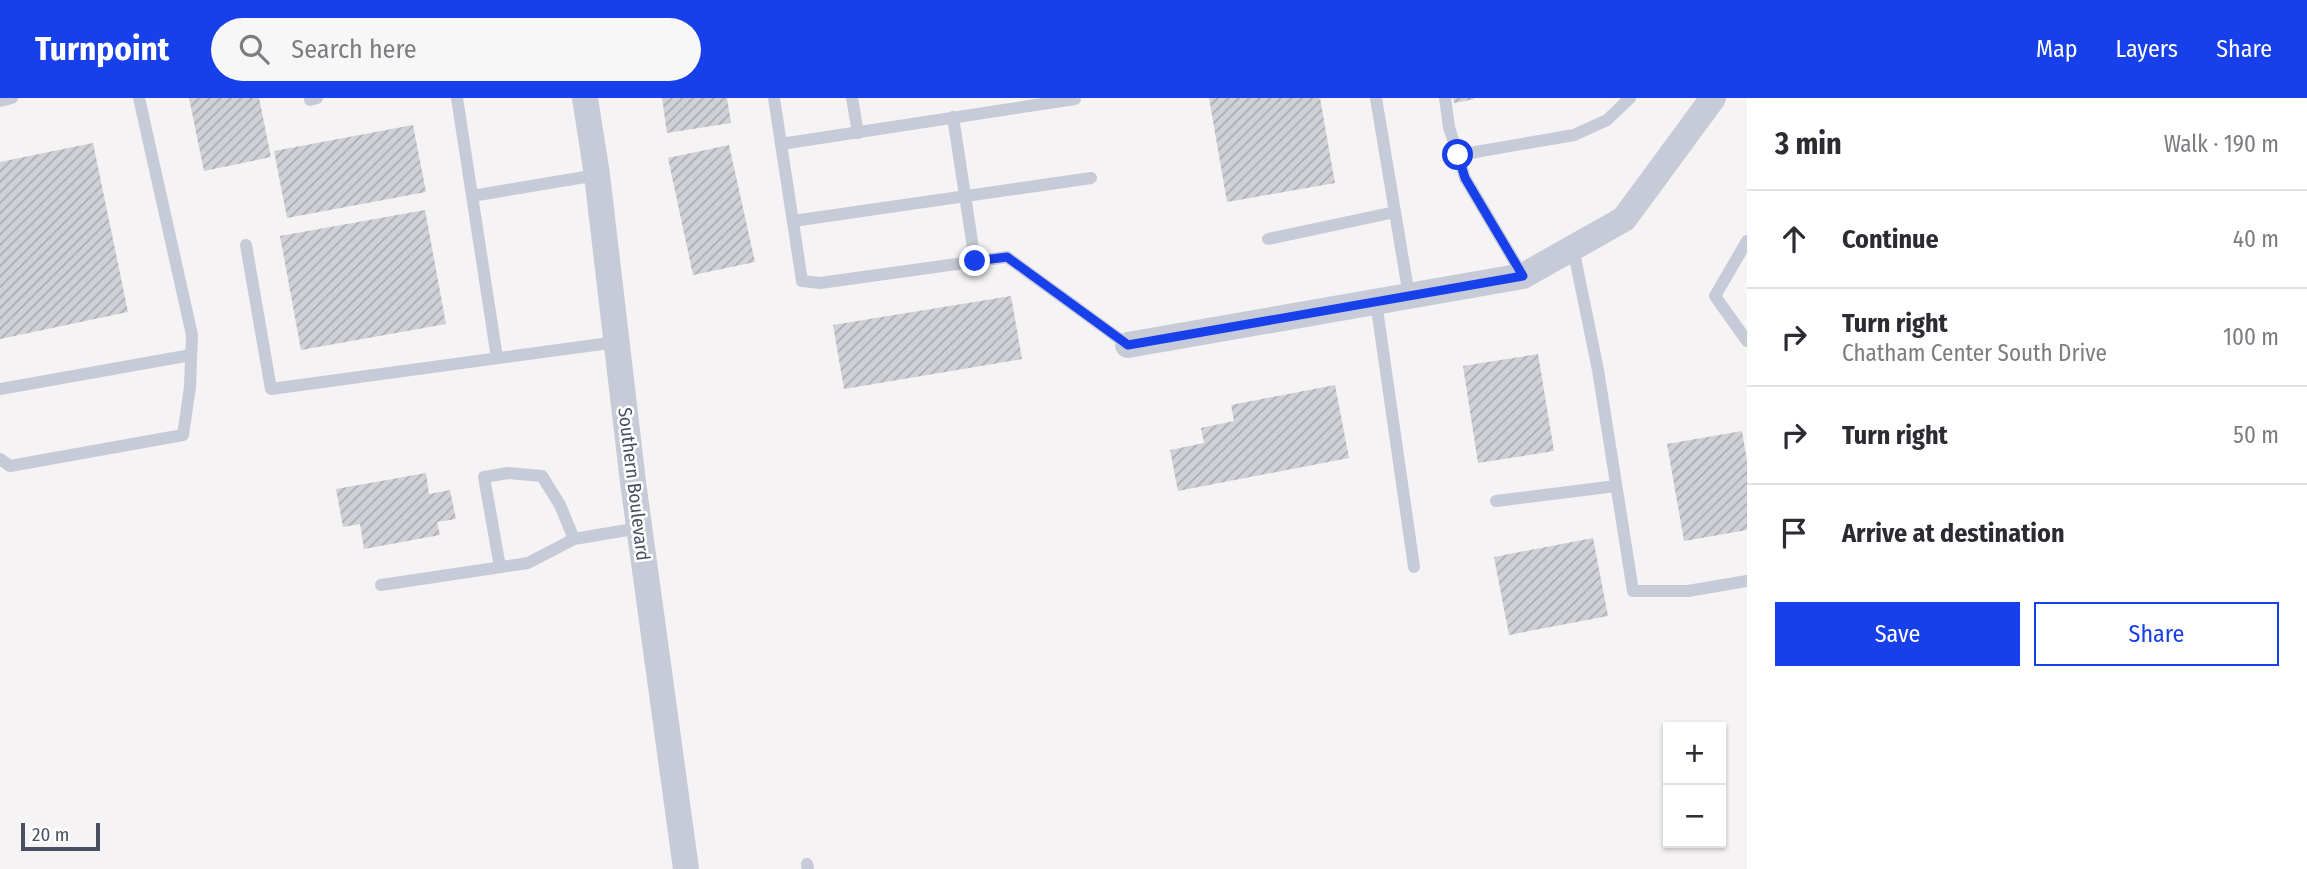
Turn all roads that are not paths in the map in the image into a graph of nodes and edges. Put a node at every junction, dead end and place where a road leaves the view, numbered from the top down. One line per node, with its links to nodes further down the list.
1 (12, 98): 14 (lane)
2 (139, 98): 36 (lane)
3 (310, 98): 4 (lane)
4 (317, 98)
5 (457, 98): 22 (lane)
6 (585, 98): 19 (street, Southern Boulevard)
7 (774, 98): 17 (lane)
8 (852, 98): 16 (lane)
9 (1376, 98): 23 (lane)
10 (1445, 98): 18 (lane)
11 (1630, 98): 18 (lane)
12 (1713, 98): 28 (street)
13 (1075, 99): 15 (lane)
14 (0, 101)
15 (953, 117): 16 (lane); 21 (lane)
16 (858, 133): 17 (lane)
17 (781, 144): 24 (lane)
18 (1458, 155): 30 (lane)
19 (597, 175): 22 (lane); 34 (street, Southern Boulevard)
20 (1091, 178): 21 (lane)
21 (965, 195): 24 (lane); 29 (lane)
22 (472, 196): 37 (lane)
23 (1395, 212): 25 (lane); 31 (lane)
24 (793, 221): 29 (lane)
25 (1268, 239)
26 (1747, 241): 33 (lane)
27 (246, 245): 37 (lane)
28 (1573, 248): 30 (street); 40 (lane)
29 (975, 261): 35 (lane)
30 (1523, 276): 31 (street)
31 (1409, 296): 32 (street)
32 (1376, 302): 35 (street); 45 (lane)
33 (1747, 341)
34 (618, 342): 37 (lane); 42 (street, Southern Boulevard)
35 (1128, 345)
36 (191, 355): 38 (lane); 39 (lane)
37 (497, 358)
38 (0, 389)
39 (0, 459)
40 (1616, 486): 41 (lane); 46 (lane)
41 (1496, 501)
42 (639, 528): 43 (lane); 48 (street, Southern Boulevard)
43 (574, 539): 44 (lane); 44 (lane)
44 (500, 566): 47 (lane)
45 (1414, 567)
46 (1747, 581)
47 (381, 585)
48 (686, 869)

